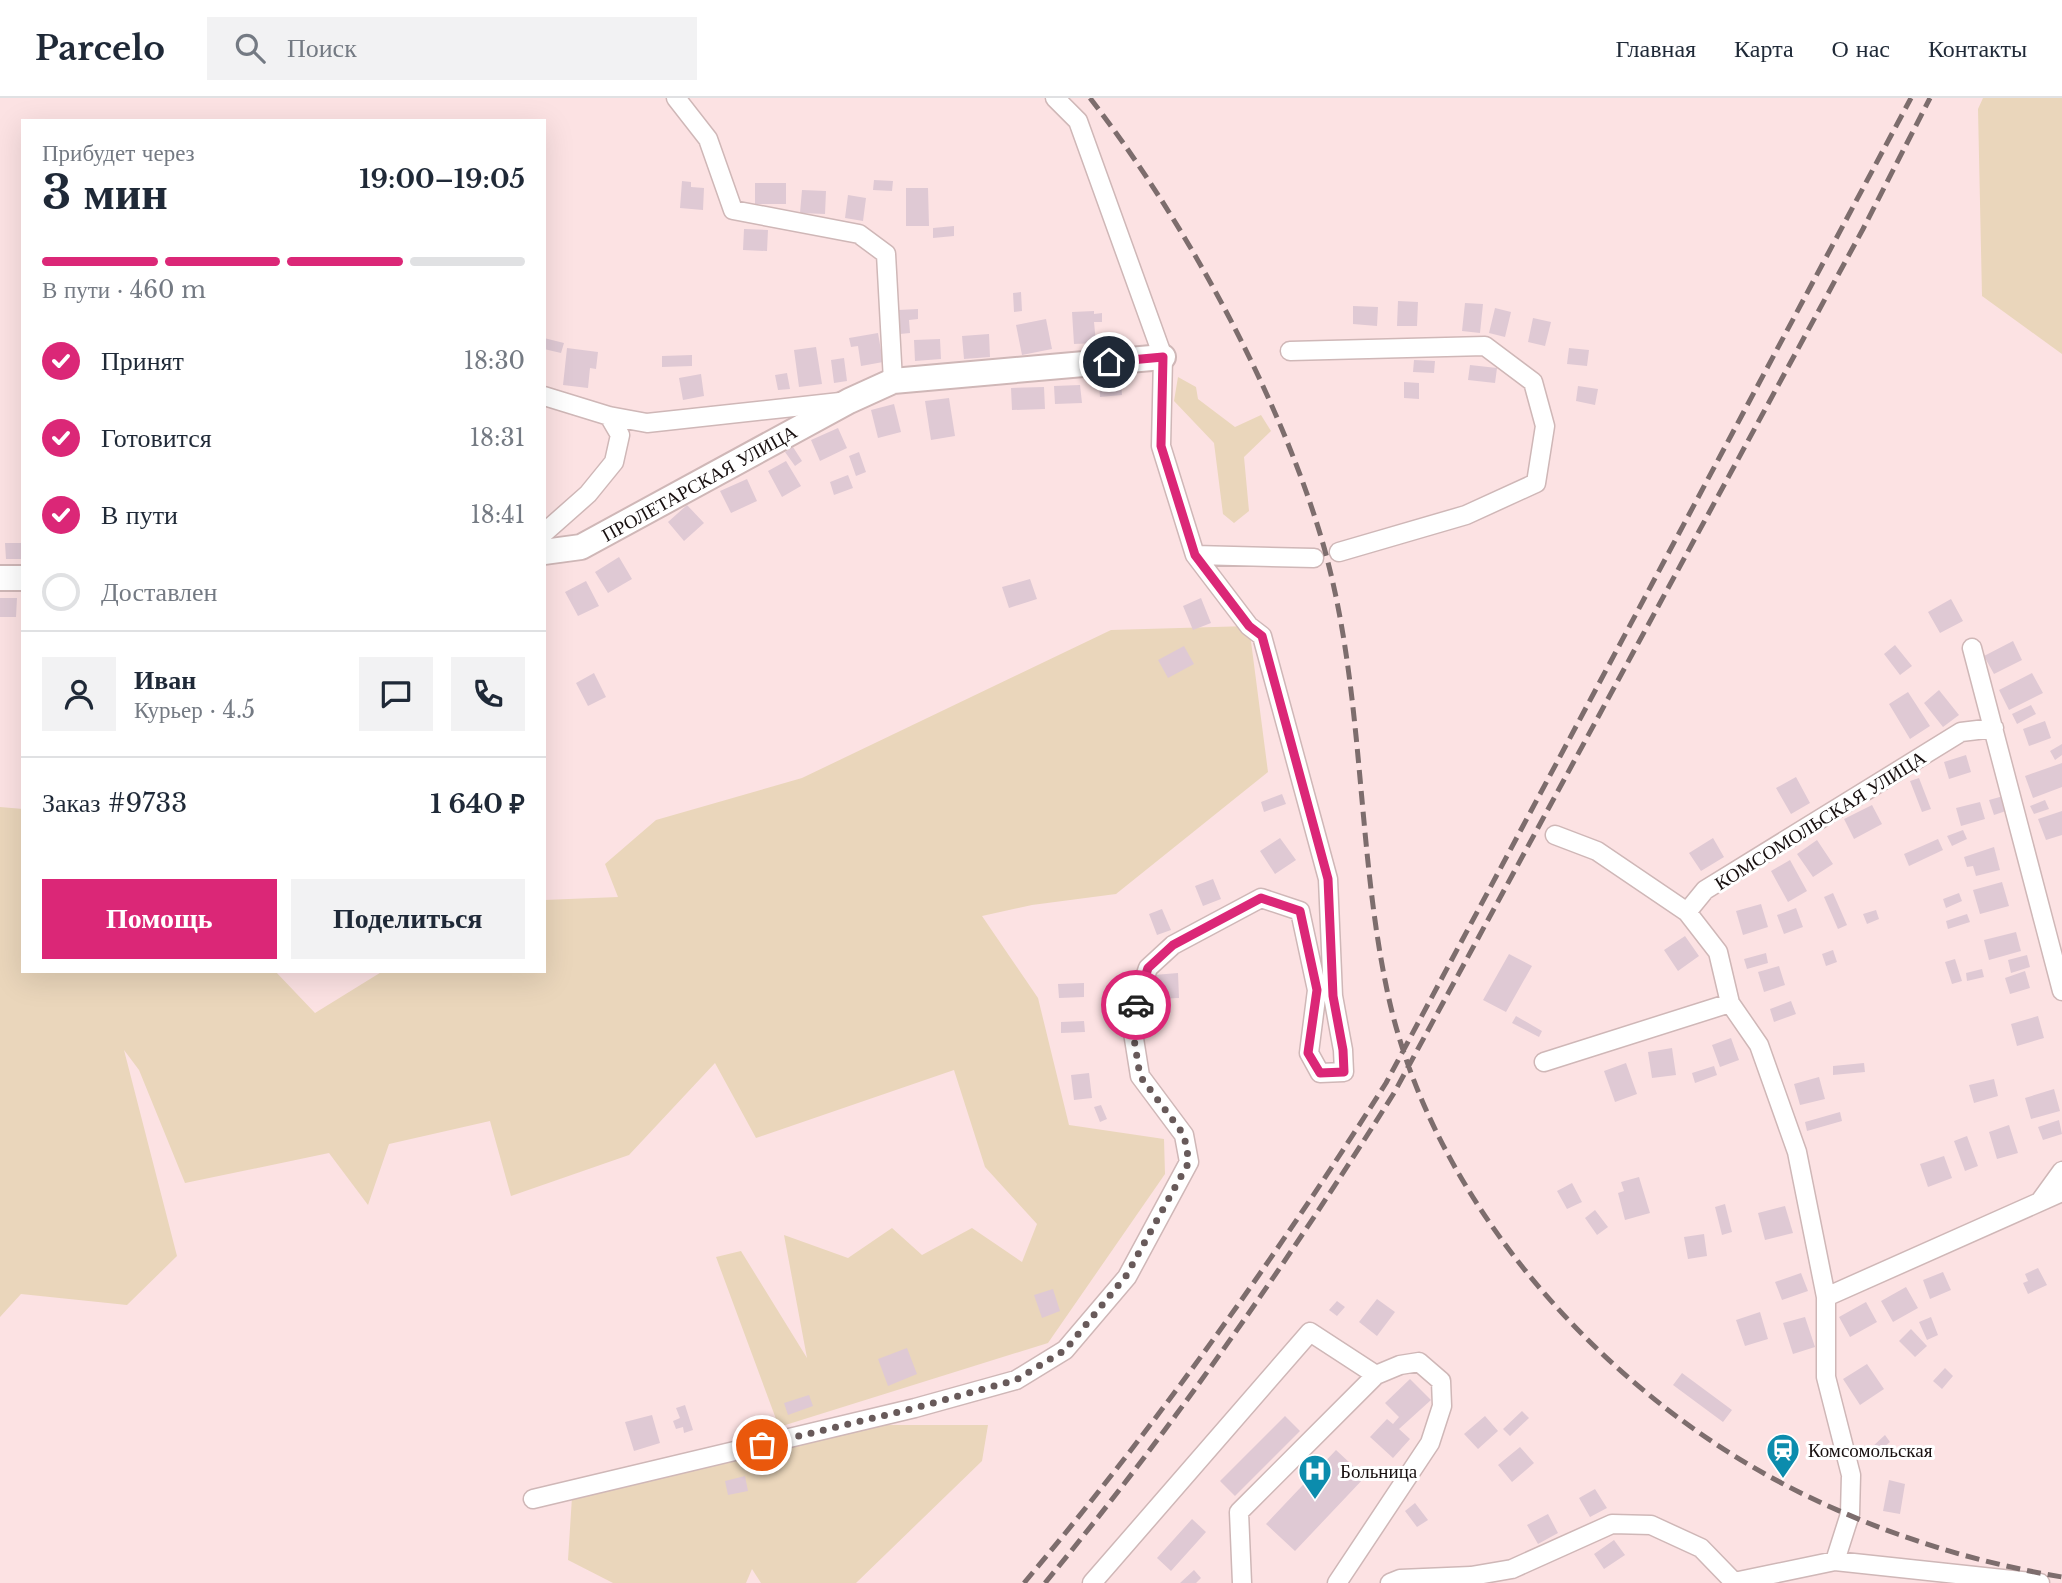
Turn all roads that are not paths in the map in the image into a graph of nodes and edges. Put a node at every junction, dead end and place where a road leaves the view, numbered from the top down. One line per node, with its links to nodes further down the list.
1 (676, 98): 5 (street)
2 (1055, 98): 4 (street)
3 (1290, 351): 11 (street)
4 (1163, 357): 5 (street, ПРОЛЕТАРСКАЯ УЛИЦА); 12 (street)
5 (893, 381): 7 (street, ПРОЛЕТАРСКАЯ УЛИЦА)
6 (546, 397): 8 (street, ПРОЛЕТАРСКАЯ УЛИЦА)
7 (849, 401): 8 (street, ПРОЛЕТАРСКАЯ УЛИЦА); 10 (street, ПРОЛЕТАРСКАЯ УЛИЦА)
8 (609, 416): 9 (street)
9 (546, 531)
10 (546, 552)
11 (1339, 552)
12 (1195, 555): 13 (street); 28 (street)
13 (1314, 558)
14 (0, 578): 15 (street)
15 (21, 578)
16 (1972, 648): 17 (street)
17 (1994, 728): 19 (street, КОМСОМОЛЬСКАЯ УЛИЦА); 20 (street)
18 (1555, 835): 19 (street)
19 (1687, 912): 21 (street)
20 (2062, 991)
21 (1730, 1003): 22 (street); 26 (street)
22 (1544, 1062)
23 (2062, 1171): 25 (street)
24 (2062, 1192): 25 (street)
25 (2041, 1200): 26 (street)
26 (1826, 1297): 29 (street)
27 (1376, 1375): 31 (street); 32 (street); 33 (street)
28 (533, 1499)
29 (1835, 1560): 30 (street); 35 (street)
30 (1732, 1582): 34 (street)
31 (1092, 1583)
32 (1242, 1583)
33 (1337, 1583)
34 (1390, 1583)
35 (2040, 1583)

